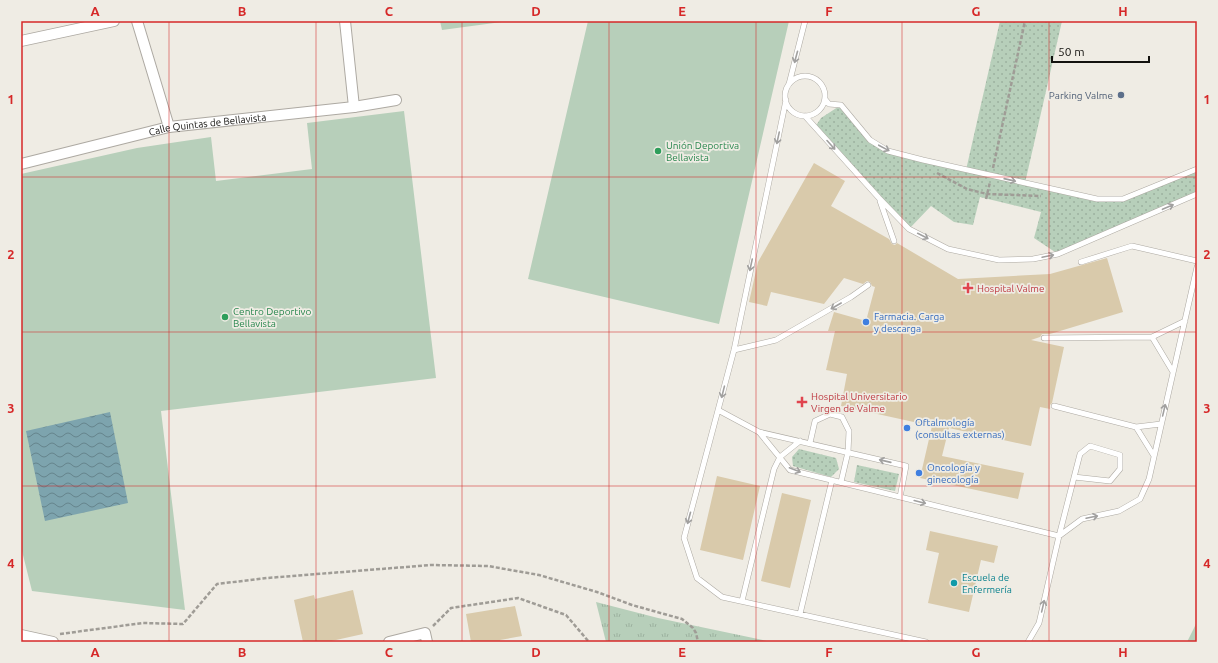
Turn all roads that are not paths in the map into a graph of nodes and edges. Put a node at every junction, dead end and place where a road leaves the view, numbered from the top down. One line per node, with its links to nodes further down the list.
1 (114, 21): 5 (street)
2 (137, 21): 12 (street)
3 (345, 21): 10 (street)
4 (805, 21): 6 (lane, one-way to 6)
5 (21, 41)
6 (789, 85): 7 (lane); 9 (lane)
7 (825, 99): 11 (lane); 14 (lane, one-way to 14)
8 (396, 100): 10 (street, Calle Quintas de Bellavista)
9 (786, 100): 11 (lane); 25 (lane, one-way to 25)
10 (354, 107): 12 (street, Calle Quintas de Bellavista)
11 (805, 116): 16 (lane, one-way to 16)
12 (168, 127): 13 (street, Calle Quintas de Bellavista)
13 (21, 164)
14 (1197, 170)
15 (1197, 194): 16 (lane, one-way to 15)
16 (879, 198): 17 (lane)
17 (894, 241)
18 (1197, 261): 19 (lane)
19 (1081, 262)
20 (1197, 267): 22 (lane)
21 (868, 285): 25 (lane, one-way to 25)
22 (1185, 320): 23 (lane); 26 (lane)
23 (1152, 337): 24 (lane); 26 (lane)
24 (1044, 338)
25 (734, 350): 28 (lane, one-way to 28)
26 (1173, 372): 29 (lane, one-way to 26)
27 (1054, 406): 30 (lane)
28 (718, 410): 31 (lane); 42 (lane, one-way to 42)
29 (1161, 424): 30 (lane); 35 (lane)
30 (1136, 427): 35 (lane)
31 (759, 432): 32 (lane); 36 (lane)
32 (800, 441): 33 (lane); 36 (lane)
33 (810, 443): 34 (lane); 34 (lane)
34 (848, 452): 39 (lane); 40 (lane, one-way to 34)
35 (1154, 456): 41 (lane, one-way to 35)
36 (780, 457): 38 (lane, one-way to 38); 42 (lane)
37 (1074, 477): 37 (lane); 41 (lane)
38 (832, 480): 39 (lane); 43 (lane)
39 (841, 482): 40 (lane)
40 (900, 497): 41 (lane, one-way to 41)
41 (1059, 536): 49 (lane, one-way to 41)
42 (742, 601): 43 (lane)
43 (800, 614): 48 (lane)
44 (21, 635): 46 (street)
45 (426, 637): 47 (street)
46 (56, 638)
47 (389, 642)
48 (926, 642)
49 (1028, 642)

